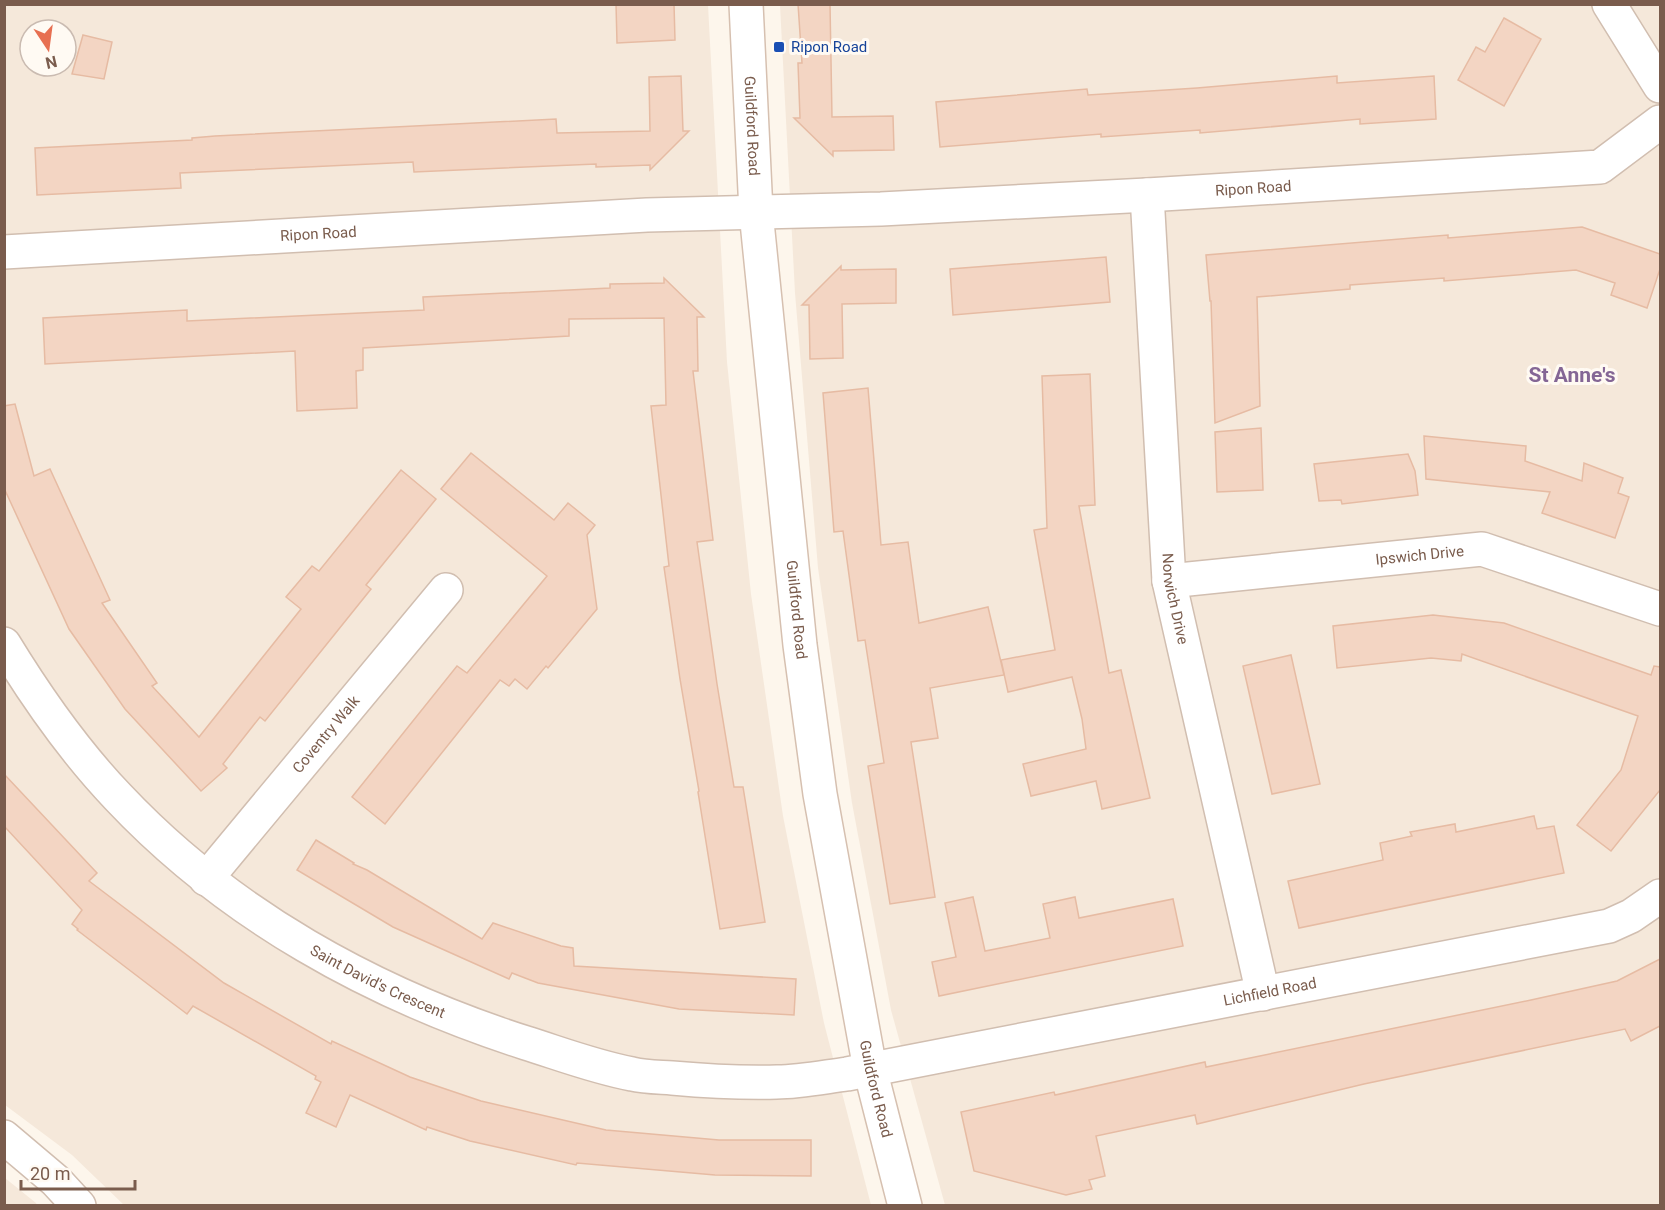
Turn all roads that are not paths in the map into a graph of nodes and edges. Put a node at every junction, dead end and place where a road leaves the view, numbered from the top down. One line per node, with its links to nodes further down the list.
1 (746, 4): 6 (street, Guildford Road)
2 (1609, 4): 3 (street)
3 (1660, 86)
4 (1660, 122): 5 (street, Ripon Road)
5 (1147, 195): 6 (street, Ripon Road); 8 (street, Norwich Drive)
6 (756, 212): 7 (street, Ripon Road); 15 (street, Guildford Road)
7 (4, 252)
8 (1169, 581): 10 (street, Ipswich Drive); 14 (street, Norwich Drive)
9 (446, 590): 12 (street, Coventry Walk)
10 (1660, 609)
11 (4, 644): 12 (street, Saint David's Crescent)
12 (206, 879): 15 (street, Saint David's Crescent)
13 (1660, 896): 14 (street, Lichfield Road)
14 (1263, 994): 15 (street, Lichfield Road)
15 (870, 1069): 18 (street, Guildford Road)
16 (4, 1137): 17 (street)
17 (79, 1206)
18 (905, 1206)

